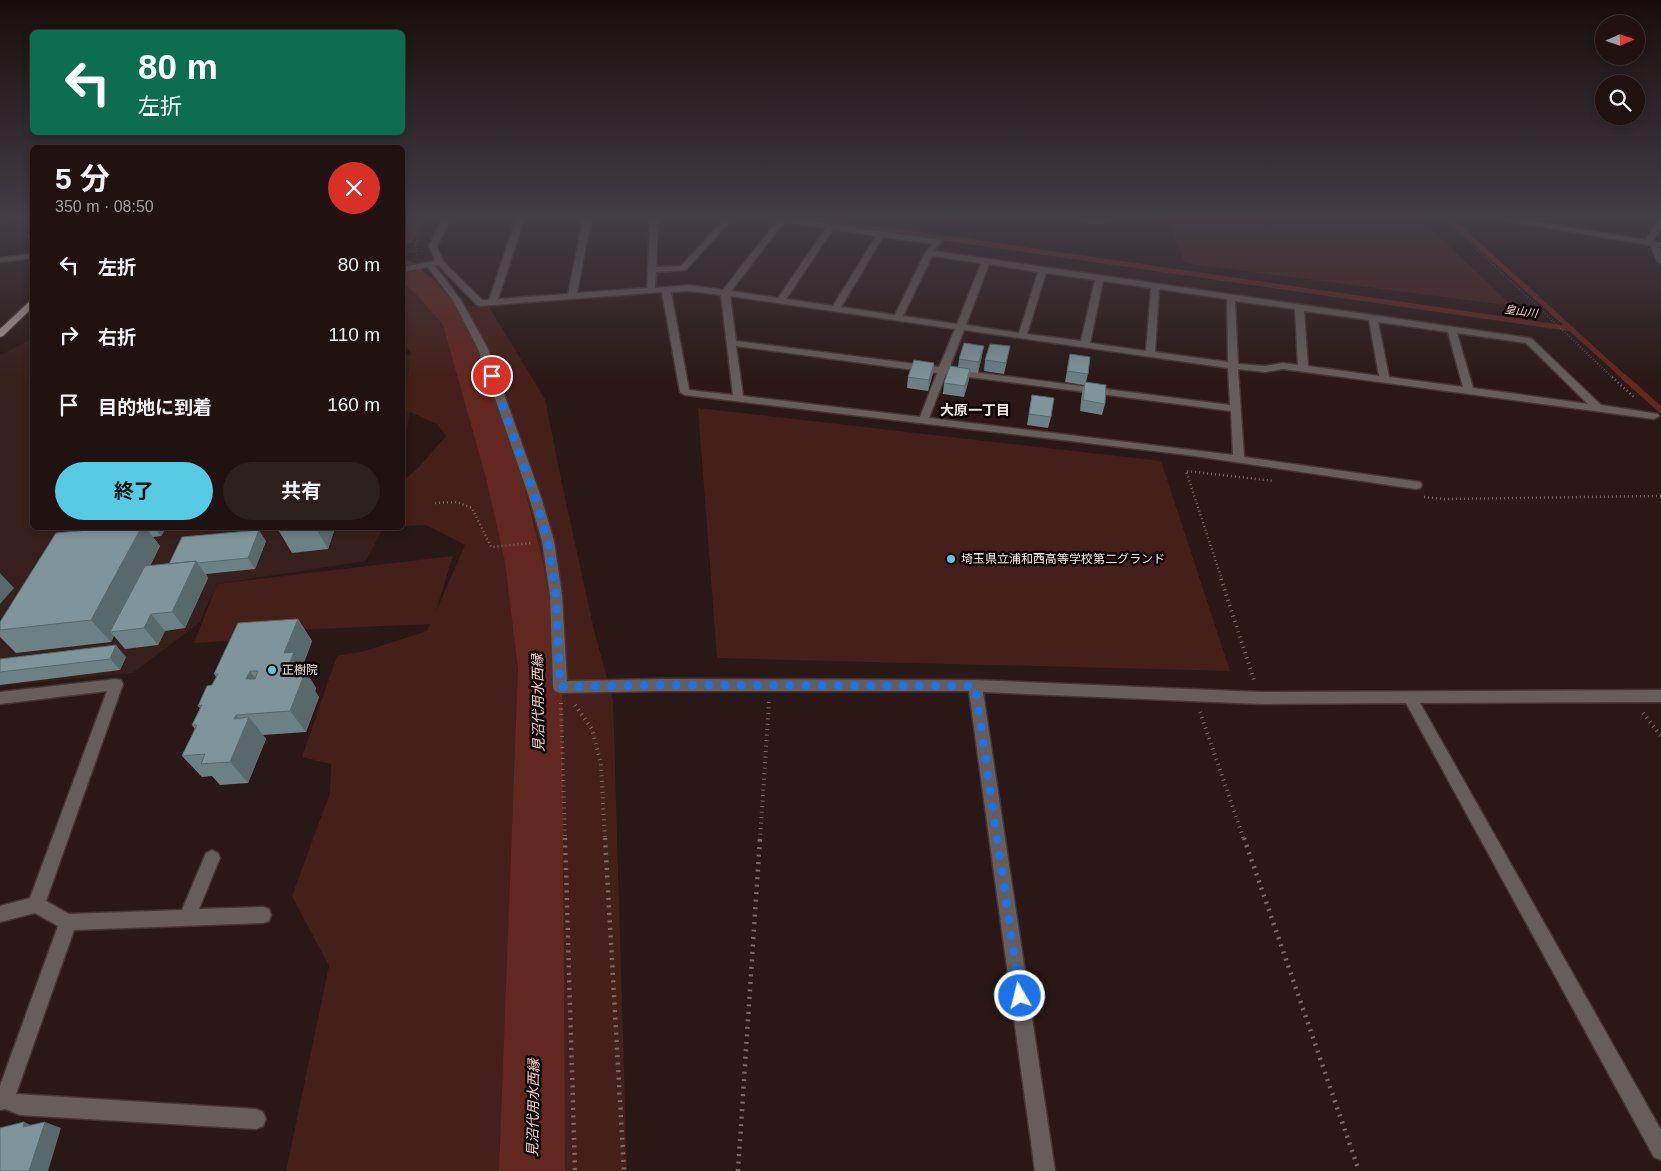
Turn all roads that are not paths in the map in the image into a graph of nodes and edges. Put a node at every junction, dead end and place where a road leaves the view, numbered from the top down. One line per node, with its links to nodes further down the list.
1 (439, 274): 46 (street)
2 (444, 274): 21 (street)
3 (502, 274): 21 (street)
4 (576, 274): 18 (street)
5 (652, 274): 16 (street)
6 (740, 274): 17 (street)
7 (799, 274): 20 (street)
8 (857, 274): 24 (street)
9 (919, 274): 25 (street)
10 (981, 274): 27 (street)
11 (1042, 274): 30 (street)
12 (1066, 274): 13 (street)
13 (1099, 279): 14 (street); 32 (street)
14 (1155, 287): 19 (street); 33 (street)
15 (666, 290): 16 (street); 17 (street); 39 (street)
16 (651, 291): 18 (street)
17 (725, 293): 20 (street); 31 (street)
18 (572, 297): 21 (street)
19 (1231, 299): 23 (street); 34 (street)
20 (780, 301): 24 (street)
21 (492, 303)
22 (30, 306): 29 (main road)
23 (1298, 308): 26 (street); 35 (street)
24 (836, 309): 25 (street)
25 (898, 318): 27 (street)
26 (1373, 319): 28 (street); 37 (street)
27 (960, 327): 30 (street); 36 (street)
28 (1452, 330): 38 (street); 40 (street)
29 (0, 334)
30 (1022, 336): 32 (street)
31 (731, 343): 36 (street); 39 (street)
32 (1085, 345): 33 (street)
33 (1150, 354): 34 (street)
34 (1232, 366): 35 (street); 41 (street)
35 (1303, 368): 37 (street)
36 (943, 370): 41 (street); 43 (street)
37 (1384, 379): 38 (street)
38 (1469, 390): 40 (street)
39 (738, 398): 43 (street)
40 (1598, 408): 42 (street)
41 (1236, 409): 44 (street)
42 (1654, 416)
43 (923, 421): 44 (street)
44 (1239, 460): 45 (street)
45 (1416, 485)
46 (975, 686): 49 (street); 59 (street)
47 (1661, 696): 49 (street)
48 (0, 698): 51 (street)
49 (1410, 698): 58 (street)
50 (212, 858): 54 (street)
51 (36, 905): 52 (street); 55 (street)
52 (0, 914)
53 (263, 915): 54 (street)
54 (187, 918): 55 (street)
55 (68, 922): 56 (street)
56 (3, 1100): 57 (street)
57 (256, 1119)
58 (1661, 1150)
59 (1046, 1171)

